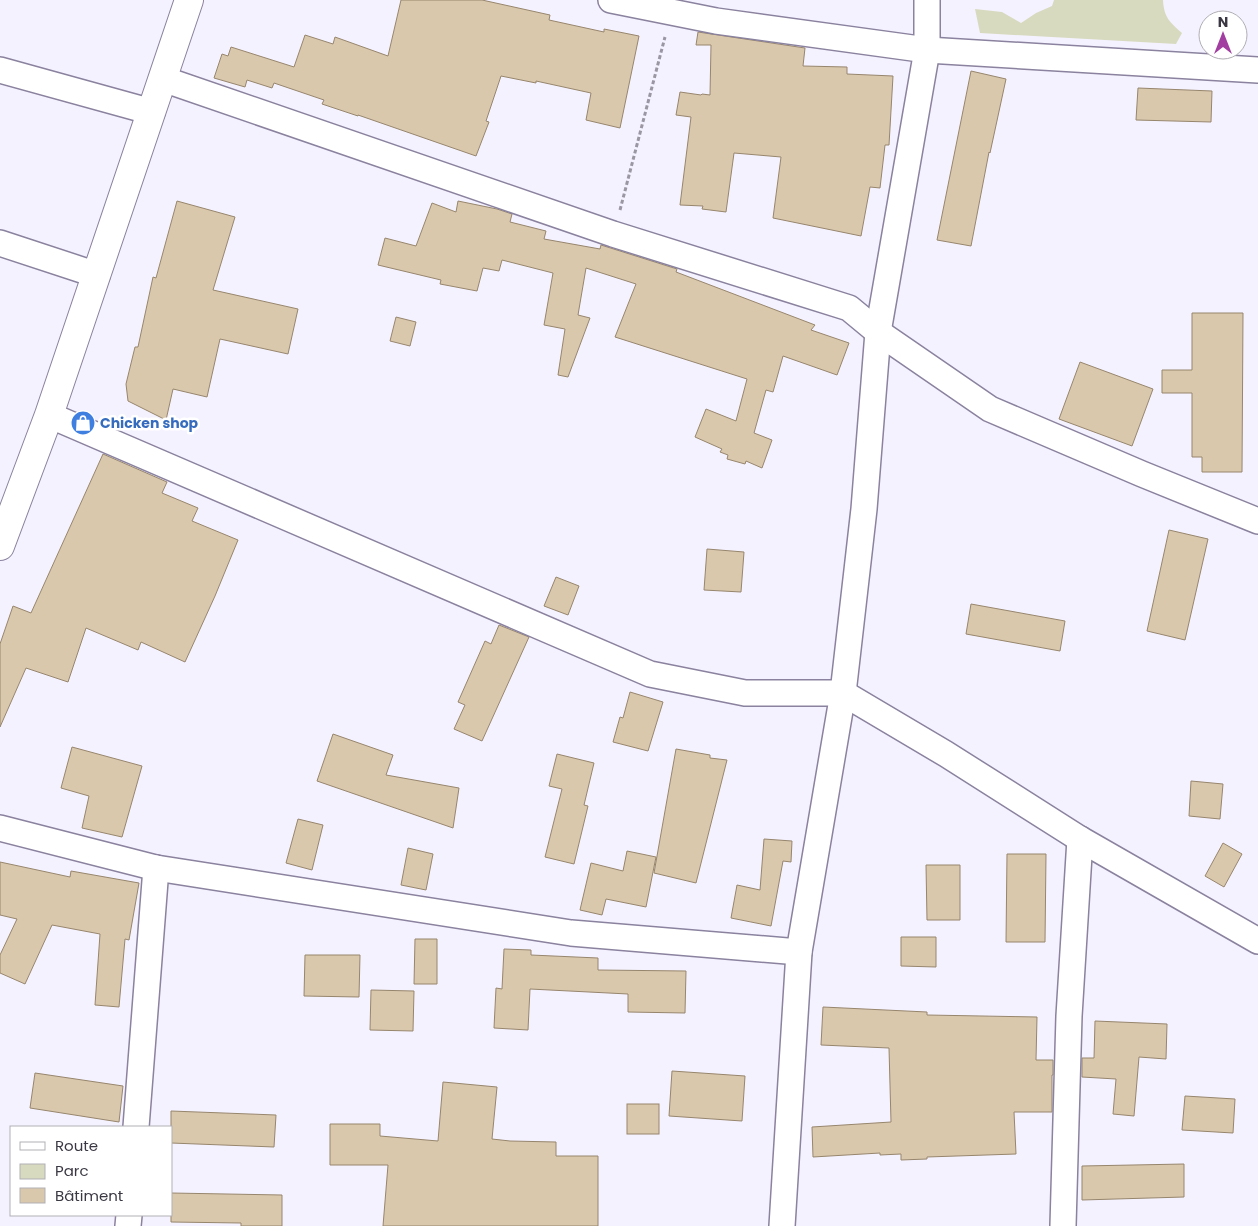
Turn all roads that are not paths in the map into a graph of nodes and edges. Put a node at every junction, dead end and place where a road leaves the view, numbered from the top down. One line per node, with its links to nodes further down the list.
1 (189, 0): 7 (street)
2 (611, 0): 4 (street)
3 (927, 0): 4 (street)
4 (927, 50): 6 (street); 11 (street)
5 (0, 70): 8 (street)
6 (1258, 70)
7 (163, 79): 8 (street); 11 (street)
8 (152, 112): 10 (street)
9 (0, 243): 10 (street)
10 (97, 275): 12 (street)
11 (878, 332): 13 (street); 15 (street)
12 (49, 416): 14 (street); 15 (street)
13 (1258, 521)
14 (2, 535)
15 (843, 694): 17 (street); 20 (street)
16 (0, 828): 18 (street)
17 (1080, 839): 19 (street); 23 (street)
18 (156, 868): 20 (street); 21 (street)
19 (1258, 941)
20 (799, 952): 22 (street)
21 (136, 1126)
22 (782, 1226)
23 (1063, 1226)

